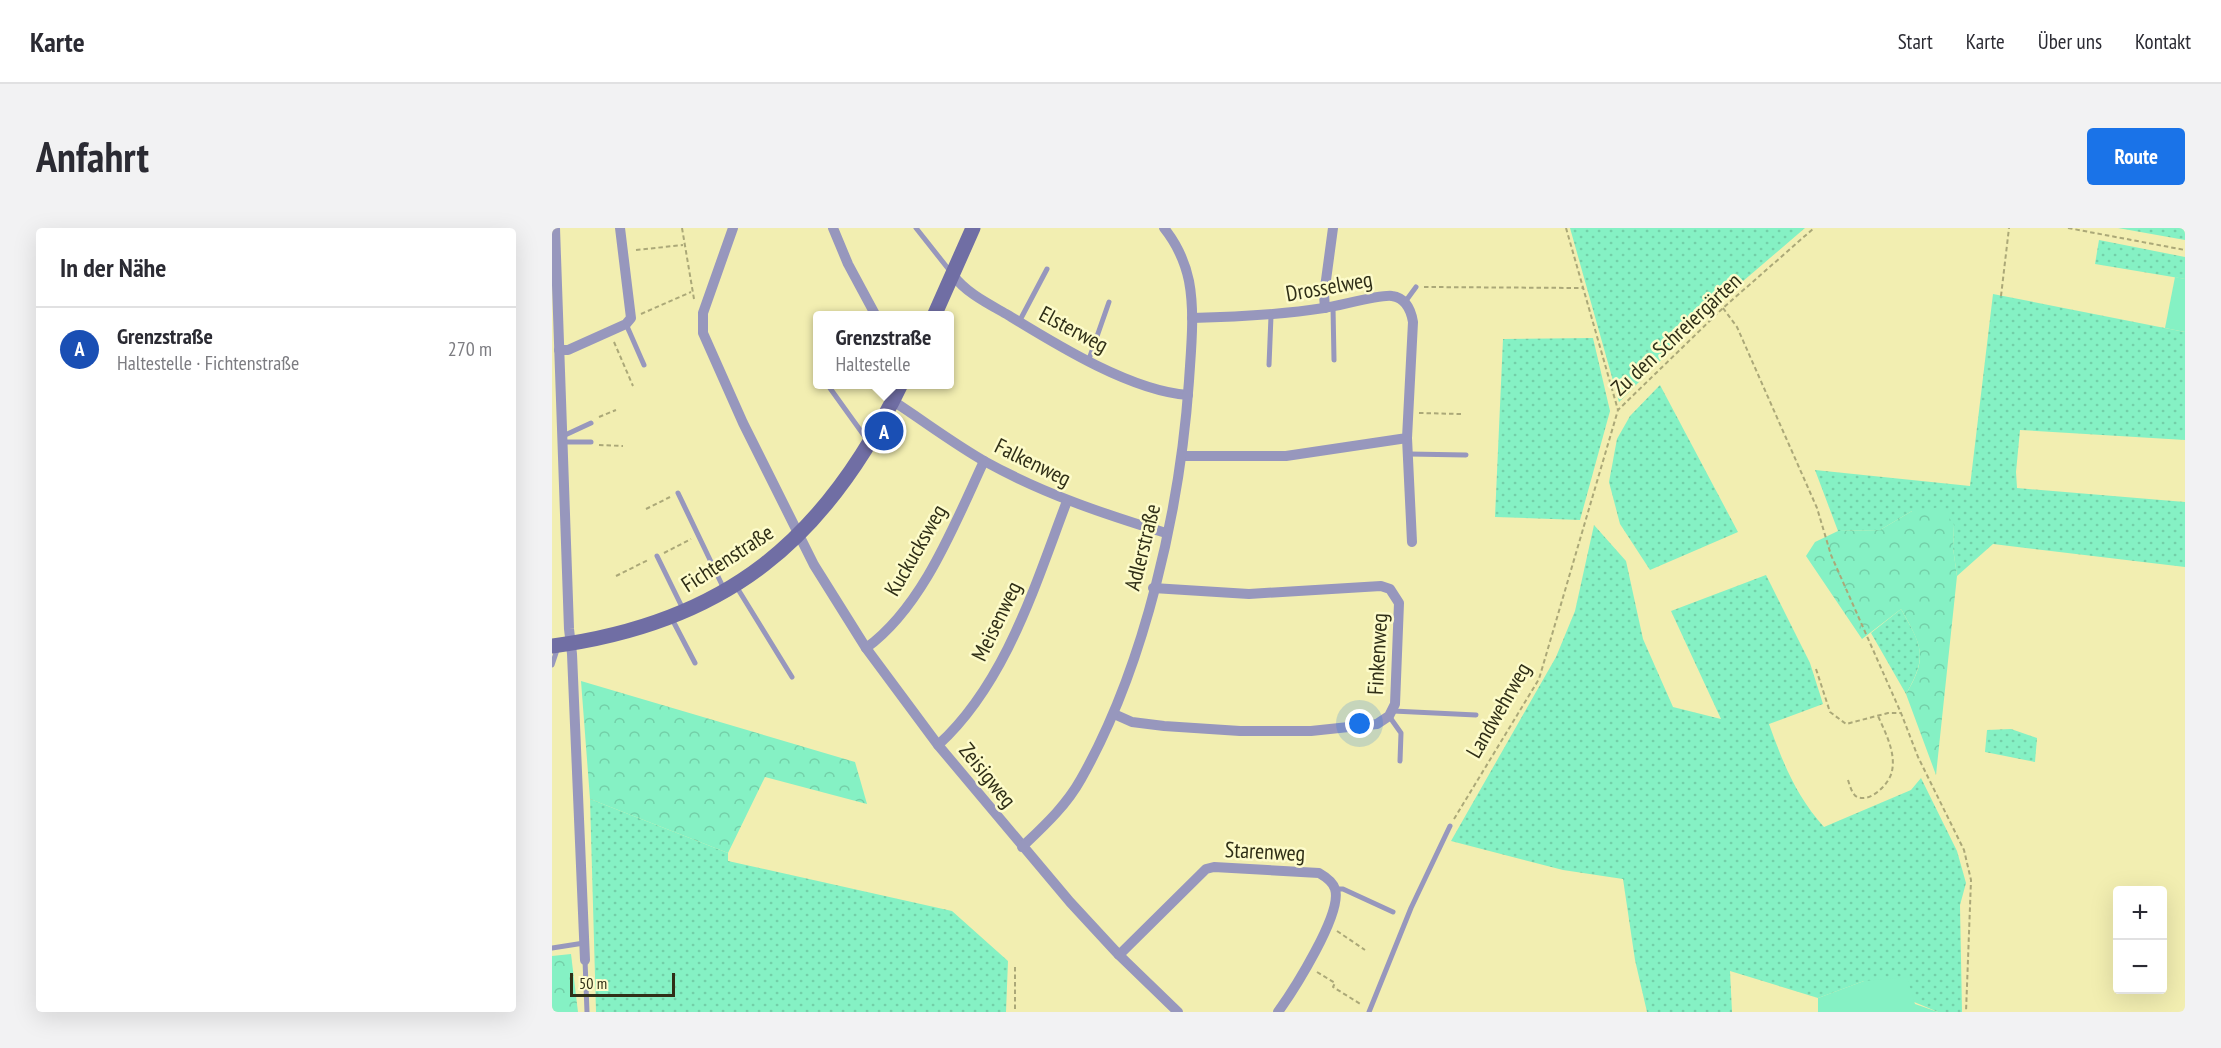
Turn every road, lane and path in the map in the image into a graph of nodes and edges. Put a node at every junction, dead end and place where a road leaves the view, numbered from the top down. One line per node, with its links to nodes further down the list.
1 (555, 228): 35 (street)
2 (620, 228): 16 (street)
3 (682, 228): 14 (path)
4 (733, 228): 29 (street)
5 (833, 228): 27 (street)
6 (916, 228): 18 (lane)
7 (973, 228): 18 (street)
8 (1164, 228): 31 (street, Adlerstraße)
9 (1333, 228): 25 (street)
10 (1566, 228): 20 (path, Zu den Schreiergärten)
11 (1814, 228): 26 (path, Zu den Schreiergärten)
12 (2009, 228): 22 (path)
13 (2068, 228): 15 (path)
14 (683, 245): 16 (path); 21 (path)
15 (2185, 250)
16 (622, 251): 32 (street)
17 (1047, 269): 33 (lane)
18 (953, 275): 28 (street); 33 (street, Elsterweg)
19 (1416, 287): 20 (path); 24 (lane)
20 (1583, 288): 46 (path, Zu den Schreiergärten)
21 (691, 292): 29 (path); 32 (path)
22 (2001, 296)
23 (1109, 302): 37 (lane)
24 (1405, 302): 25 (street, Drosselweg); 47 (street, Drosselweg)
25 (1329, 308): 30 (street, Drosselweg); 36 (lane)
26 (1723, 308): 46 (path, Zu den Schreiergärten); 80 (path)
27 (874, 311)
28 (936, 311)
29 (703, 313): 64 (street, Zeisigweg)
30 (1271, 316): 31 (street, Drosselweg); 39 (lane)
31 (1192, 318): 43 (street, Adlerstraße)
32 (629, 321): 34 (street); 38 (lane)
33 (1019, 322): 37 (street, Elsterweg)
34 (609, 331): 35 (street); 40 (path)
35 (559, 350): 51 (street)
36 (1334, 360)
37 (1088, 362): 43 (street, Elsterweg)
38 (644, 365)
39 (1269, 365)
40 (633, 386)
41 (831, 389): 53 (lane)
42 (899, 389): 44 (street, Fichtenstraße)
43 (1188, 395): 57 (street, Adlerstraße)
44 (893, 401): 53 (street, Fichtenstraße); 58 (street, Falkenweg)
45 (616, 410): 49 (path)
46 (1618, 410): 88 (path, Landwehrweg)
47 (1407, 413): 48 (path); 50 (street, Drosselweg)
48 (1461, 414)
49 (591, 423): 51 (lane)
50 (1407, 438): 55 (street, Drosselweg); 57 (street)
51 (562, 439): 52 (lane); 74 (street)
52 (591, 442): 54 (path)
53 (869, 442): 64 (street, Fichtenstraße)
54 (624, 446)
55 (1409, 454): 56 (lane); 66 (street, Drosselweg)
56 (1466, 455)
57 (1182, 456): 63 (street, Adlerstraße)
58 (984, 461): 61 (street, Falkenweg); 75 (street, Kuckucksweg)
59 (678, 493): 71 (lane)
60 (668, 498): 62 (path)
61 (1067, 501): 63 (street, Falkenweg); 85 (street, Meisenweg)
62 (646, 509)
63 (1166, 533): 72 (street, Adlerstraße)
64 (799, 537): 71 (street, Fichtenstraße); 75 (street, Zeisigweg)
65 (690, 540): 67 (path)
66 (1412, 542)
67 (666, 552)
68 (657, 556): 73 (lane)
69 (636, 566): 70 (path)
70 (616, 576)
71 (730, 588): 73 (street, Fichtenstraße); 79 (lane)
72 (1153, 588): 81 (street, Adlerstraße); 82 (street, Finkenweg)
73 (678, 614): 74 (street, Fichtenstraße); 76 (lane)
74 (561, 645): 77 (lane); 93 (street)
75 (866, 648): 85 (street, Zeisigweg)
76 (695, 663)
77 (552, 665)
78 (1816, 669): 84 (path)
79 (792, 677)
80 (1901, 713): 84 (path); 105 (path)
81 (1113, 714): 82 (street, Finkenweg); 89 (street, Adlerstraße)
82 (1391, 714): 83 (lane); 86 (lane)
83 (1476, 716)
84 (1878, 716): 87 (path)
85 (938, 745): 89 (street, Zeisigweg)
86 (1400, 761)
87 (1848, 780)
88 (1450, 826): 100 (lane)
89 (1022, 848): 96 (street, Zeisigweg)
90 (1335, 890): 91 (lane); 92 (street); 96 (street, Starenweg)
91 (1393, 912)
92 (1328, 925): 95 (path); 98 (street)
93 (584, 943): 94 (lane); 97 (street)
94 (552, 948)
95 (1365, 950)
96 (1119, 955): 103 (street, Zeisigweg)
97 (585, 960): 101 (lane)
98 (1307, 966): 100 (path); 104 (street)
99 (1015, 968): 102 (path)
100 (1369, 1011)
101 (587, 1012)
102 (1015, 1012)
103 (1178, 1012)
104 (1278, 1012)
105 (1966, 1012)

